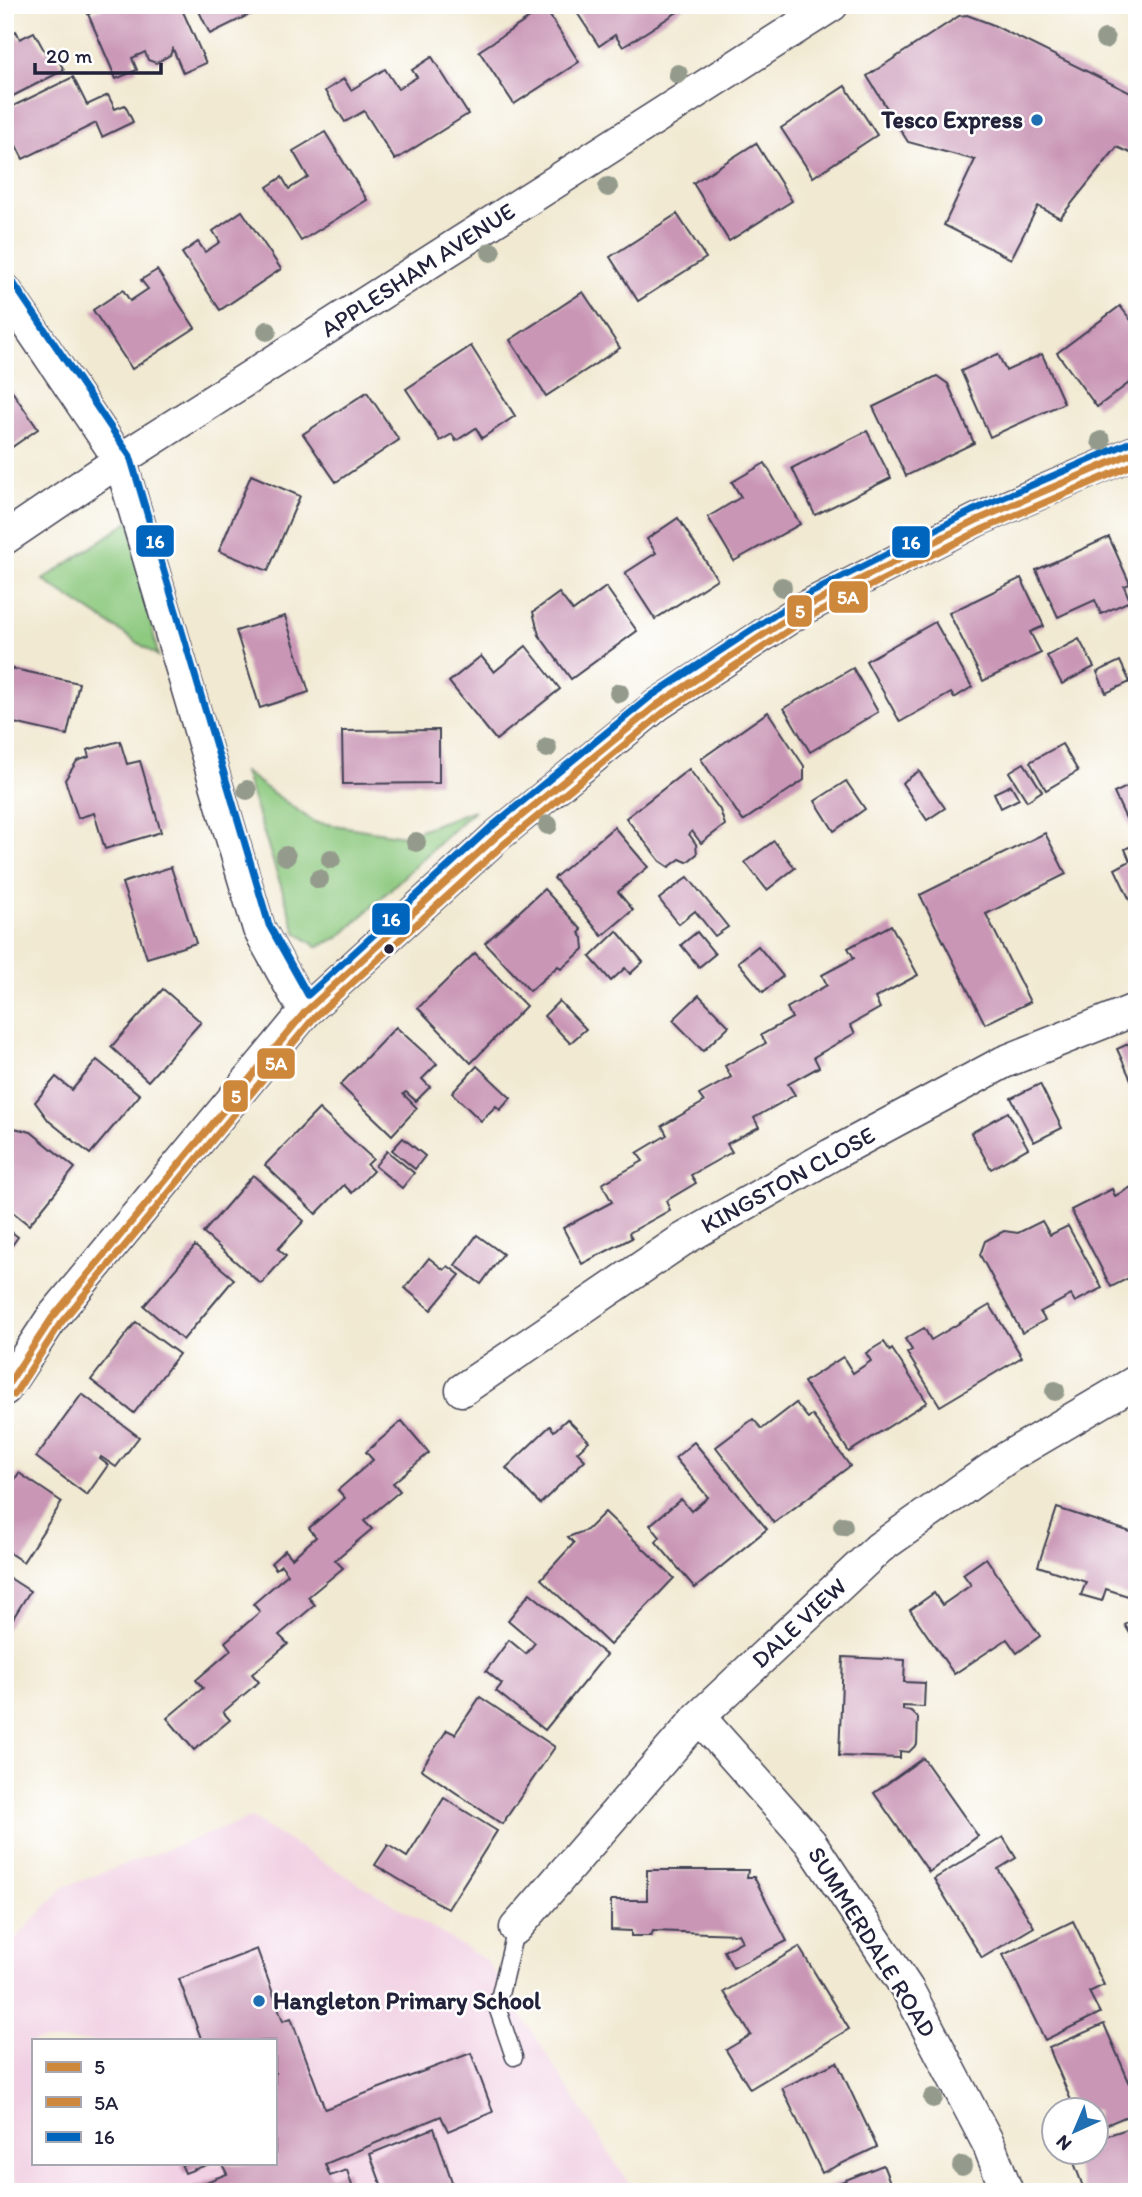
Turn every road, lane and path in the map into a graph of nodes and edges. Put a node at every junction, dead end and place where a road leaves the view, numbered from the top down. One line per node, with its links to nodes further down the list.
1 (832, 5): 4 (street, APPLESHAM AVENUE)
2 (5, 290): 4 (street)
3 (1137, 452): 7 (street)
4 (120, 460): 5 (street, APPLESHAM AVENUE); 7 (street)
5 (5, 538)
6 (1137, 1009): 10 (street, KINGSTON CLOSE)
7 (306, 1013): 9 (street)
8 (1137, 1381): 11 (street, DALE VIEW)
9 (5, 1389)
10 (461, 1390)
11 (699, 1717): 12 (street, DALE VIEW); 14 (street, SUMMERDALE ROAD)
12 (516, 1928): 13 (lane)
13 (514, 2057)
14 (1007, 2192)

